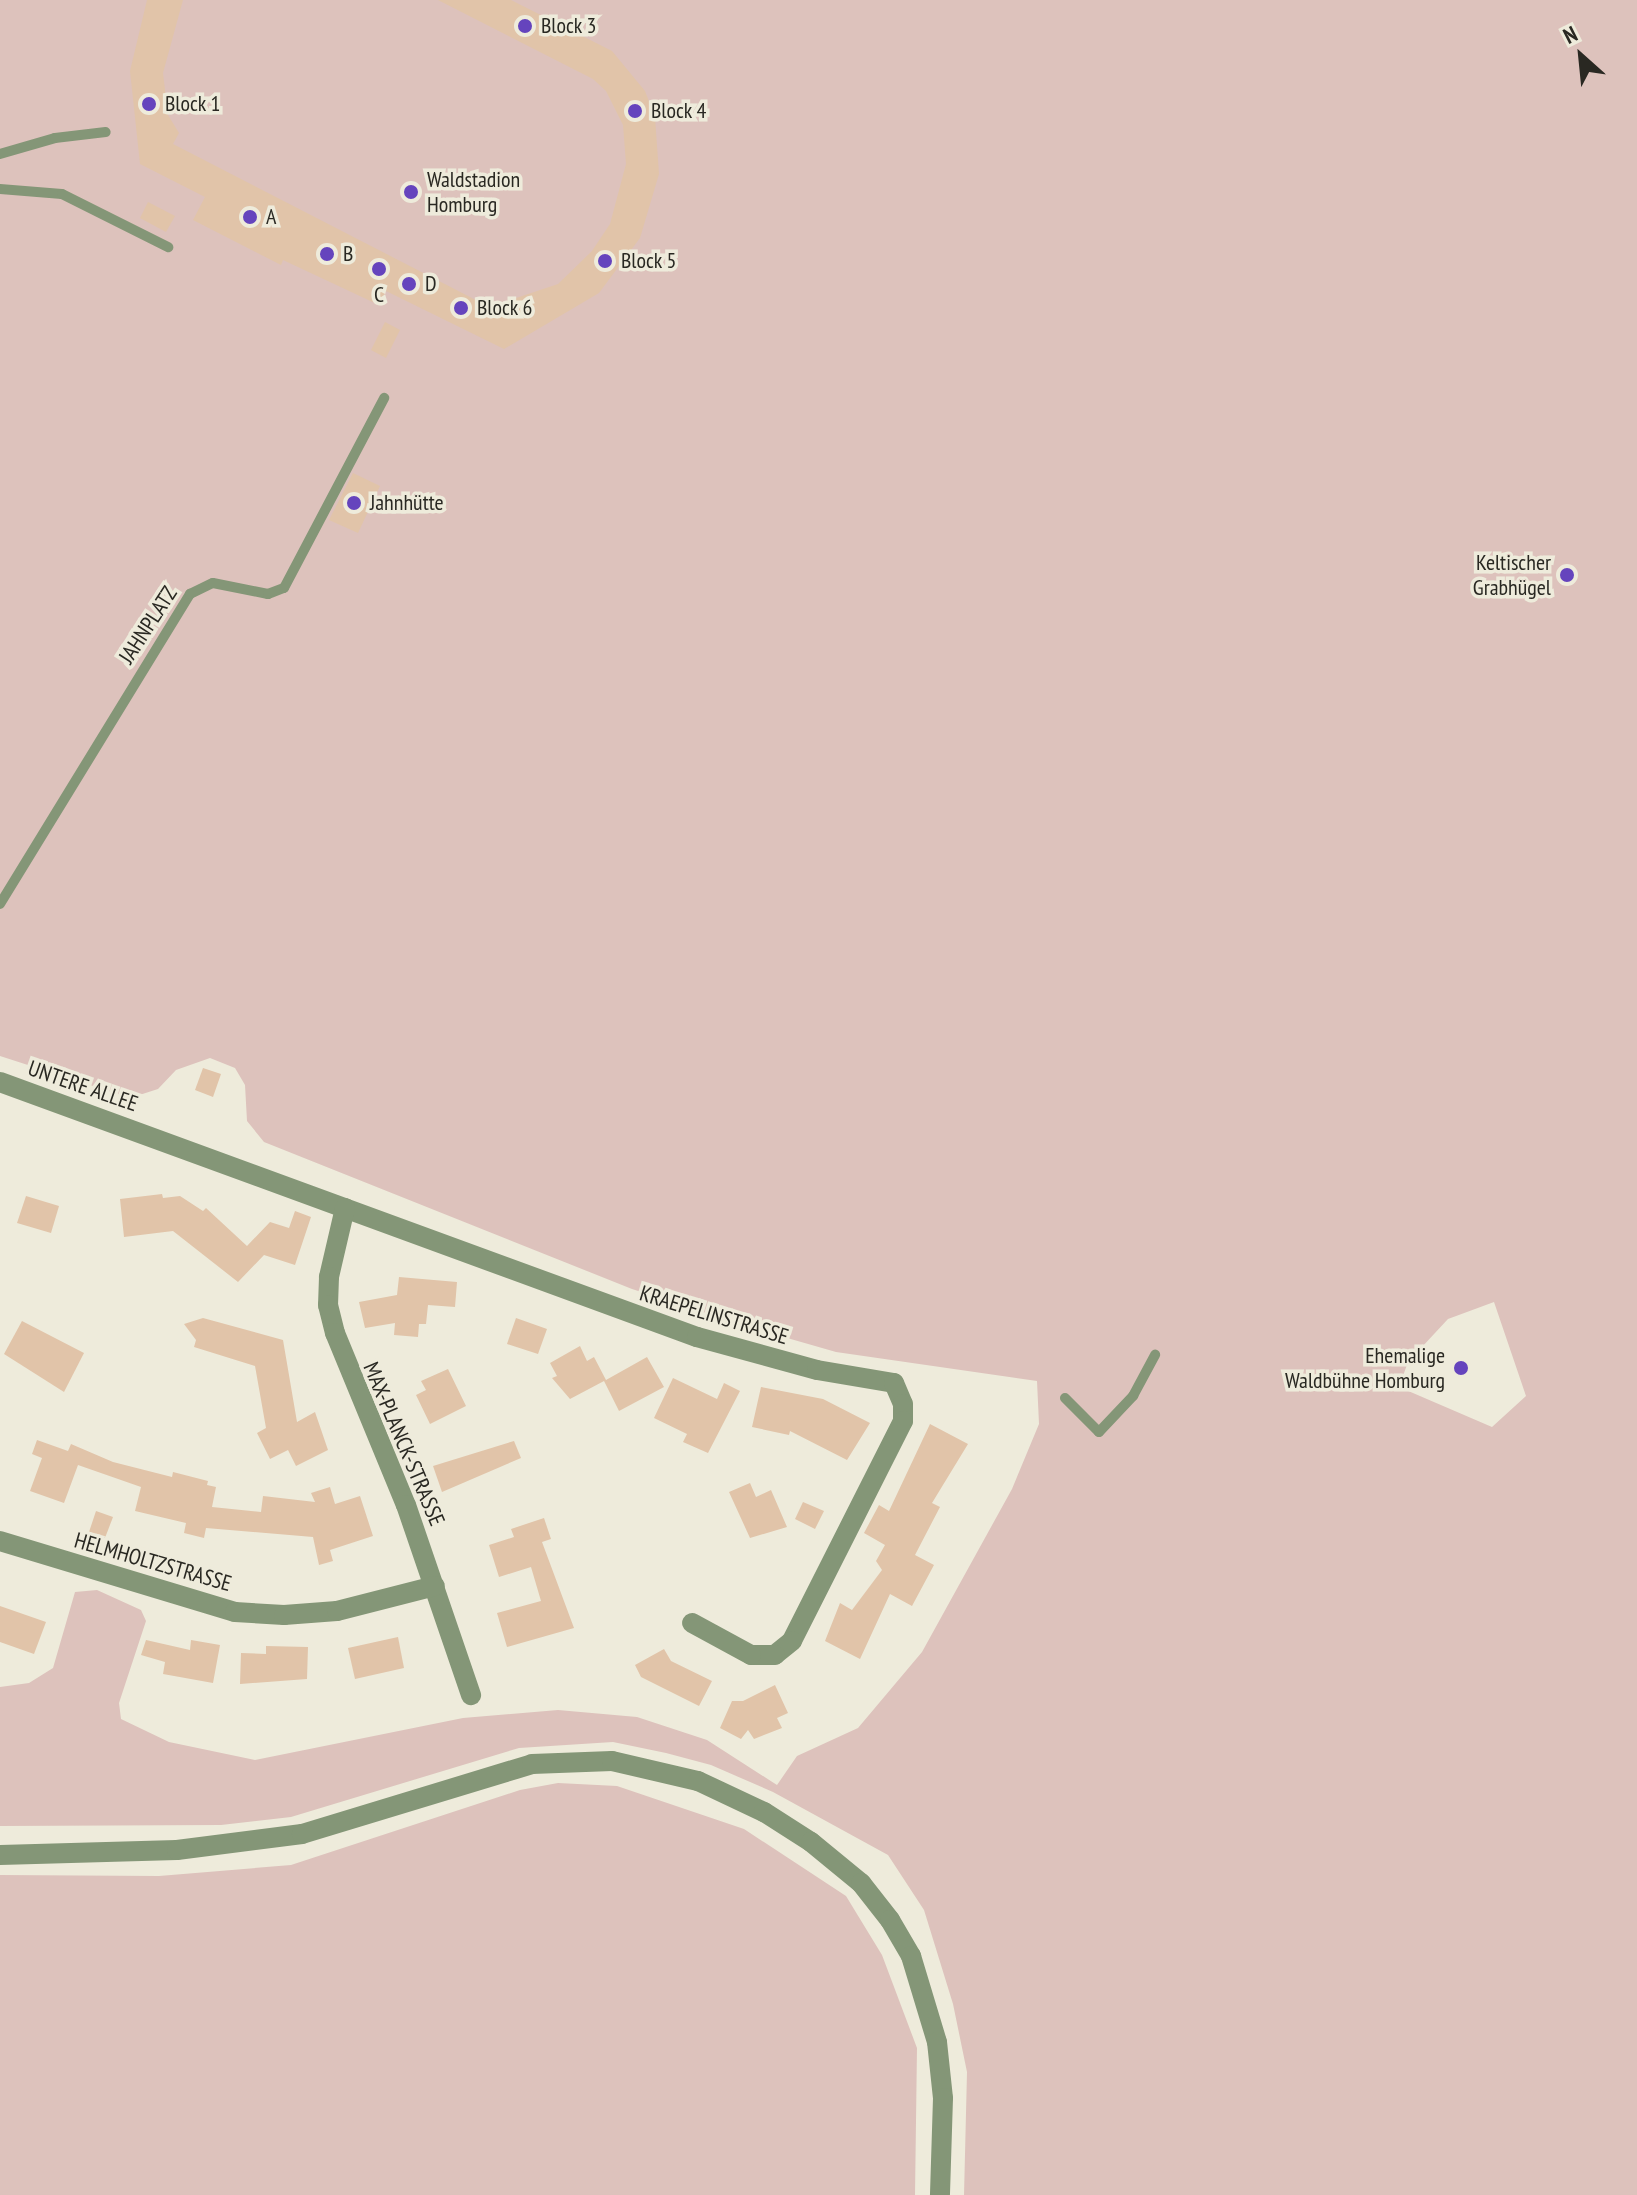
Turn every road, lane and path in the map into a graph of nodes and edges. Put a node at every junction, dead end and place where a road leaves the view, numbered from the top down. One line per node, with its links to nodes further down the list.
1 (106, 132): 2 (lane)
2 (0, 154)
3 (0, 189): 4 (lane)
4 (168, 247)
5 (384, 398): 6 (lane, JAHNPLATZ)
6 (0, 904)
7 (0, 1082): 8 (street, UNTERE ALLEE)
8 (150, 1134): 9 (street, KRAEPELINSTRASSE)
9 (345, 1208): 13 (street, MAX-PLANCK-STRASSE); 14 (street, KRAEPELINSTRASSE)
10 (1155, 1355): 11 (lane)
11 (1065, 1398)
12 (0, 1541): 13 (street, HELMHOLTZSTRASSE)
13 (435, 1586): 15 (street, MAX-PLANCK-STRASSE)
14 (692, 1623)
15 (471, 1695)
16 (0, 1855): 17 (street)
17 (940, 2195)

